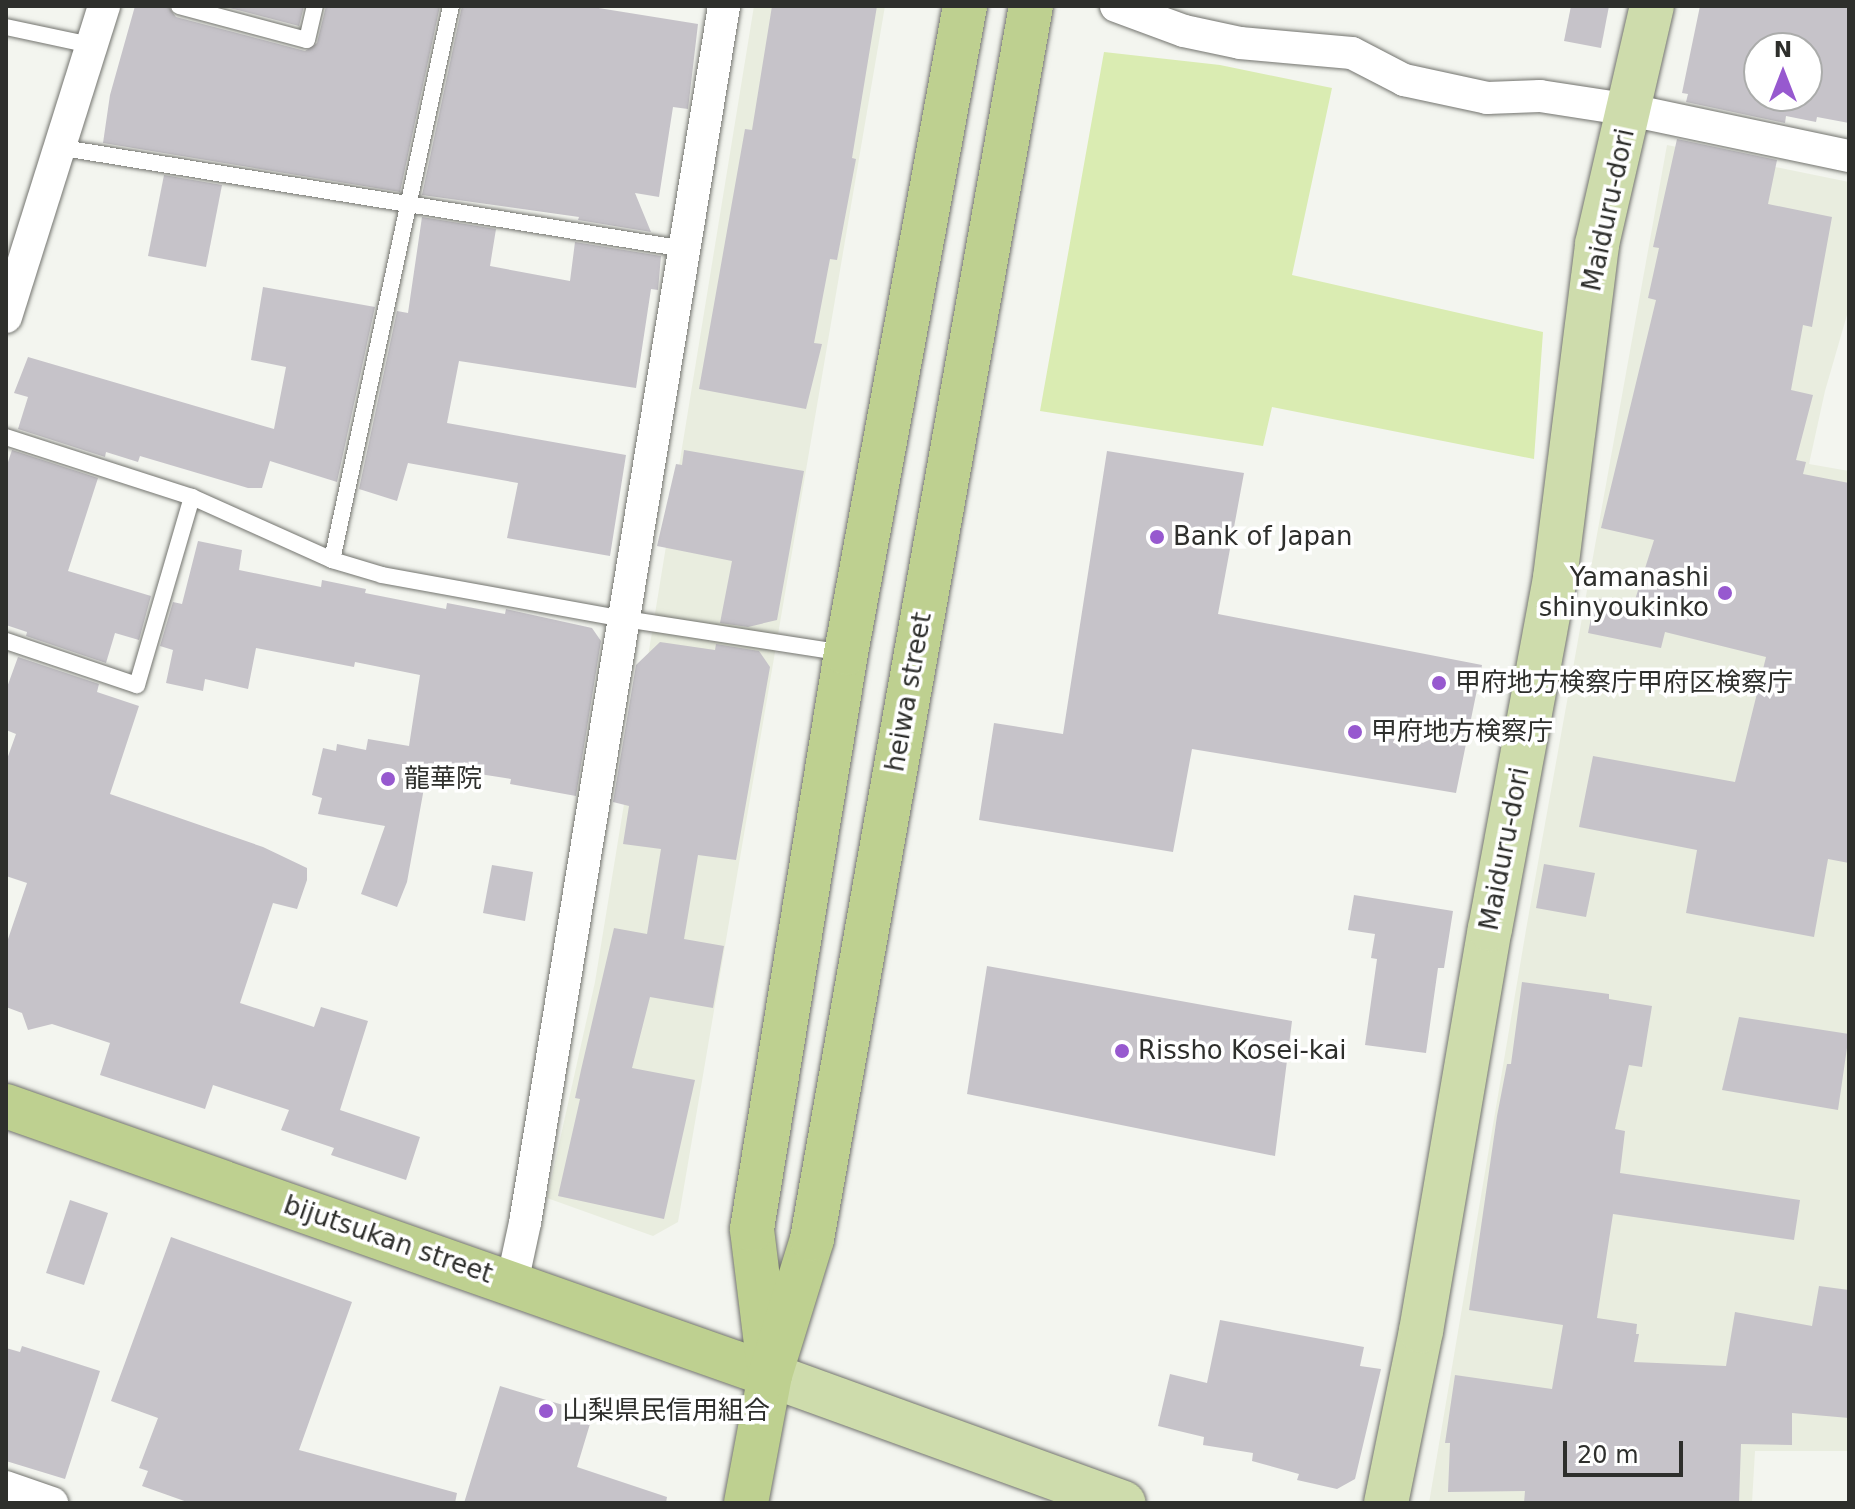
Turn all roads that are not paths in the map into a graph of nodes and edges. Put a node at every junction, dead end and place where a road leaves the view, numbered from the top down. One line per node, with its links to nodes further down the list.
1 (104, 6): 11 (street)
2 (179, 6): 3 (lane)
3 (315, 6)
4 (451, 6): 15 (lane)
5 (724, 6): 16 (street)
6 (965, 6): 23 (highway, heiwa street)
7 (1031, 6): 26 (highway, heiwa street)
8 (1116, 6): 12 (street)
9 (1652, 6): 12 (main road, Maiduru-dori)
10 (6, 27): 11 (lane)
11 (91, 45): 13 (street)
12 (1630, 110): 14 (street); 31 (main road, Maiduru-dori)
13 (57, 147): 15 (lane); 17 (street)
14 (1849, 156)
15 (409, 204): 16 (lane); 20 (lane)
16 (685, 249): 21 (street)
17 (6, 317)
18 (6, 437): 19 (lane)
19 (192, 497): 20 (lane); 22 (lane)
20 (332, 560): 21 (lane)
21 (625, 619): 23 (lane); 25 (street)
22 (6, 641)
23 (846, 653): 26 (highway, heiwa street)
24 (6, 1106): 25 (highway, bijutsukan street)
25 (512, 1283): 26 (highway, bijutsukan street)
26 (770, 1375): 29 (highway, heiwa street); 30 (main road)
27 (6, 1487): 28 (street)
28 (52, 1503)
29 (746, 1503)
30 (1124, 1503)
31 (1386, 1503)

